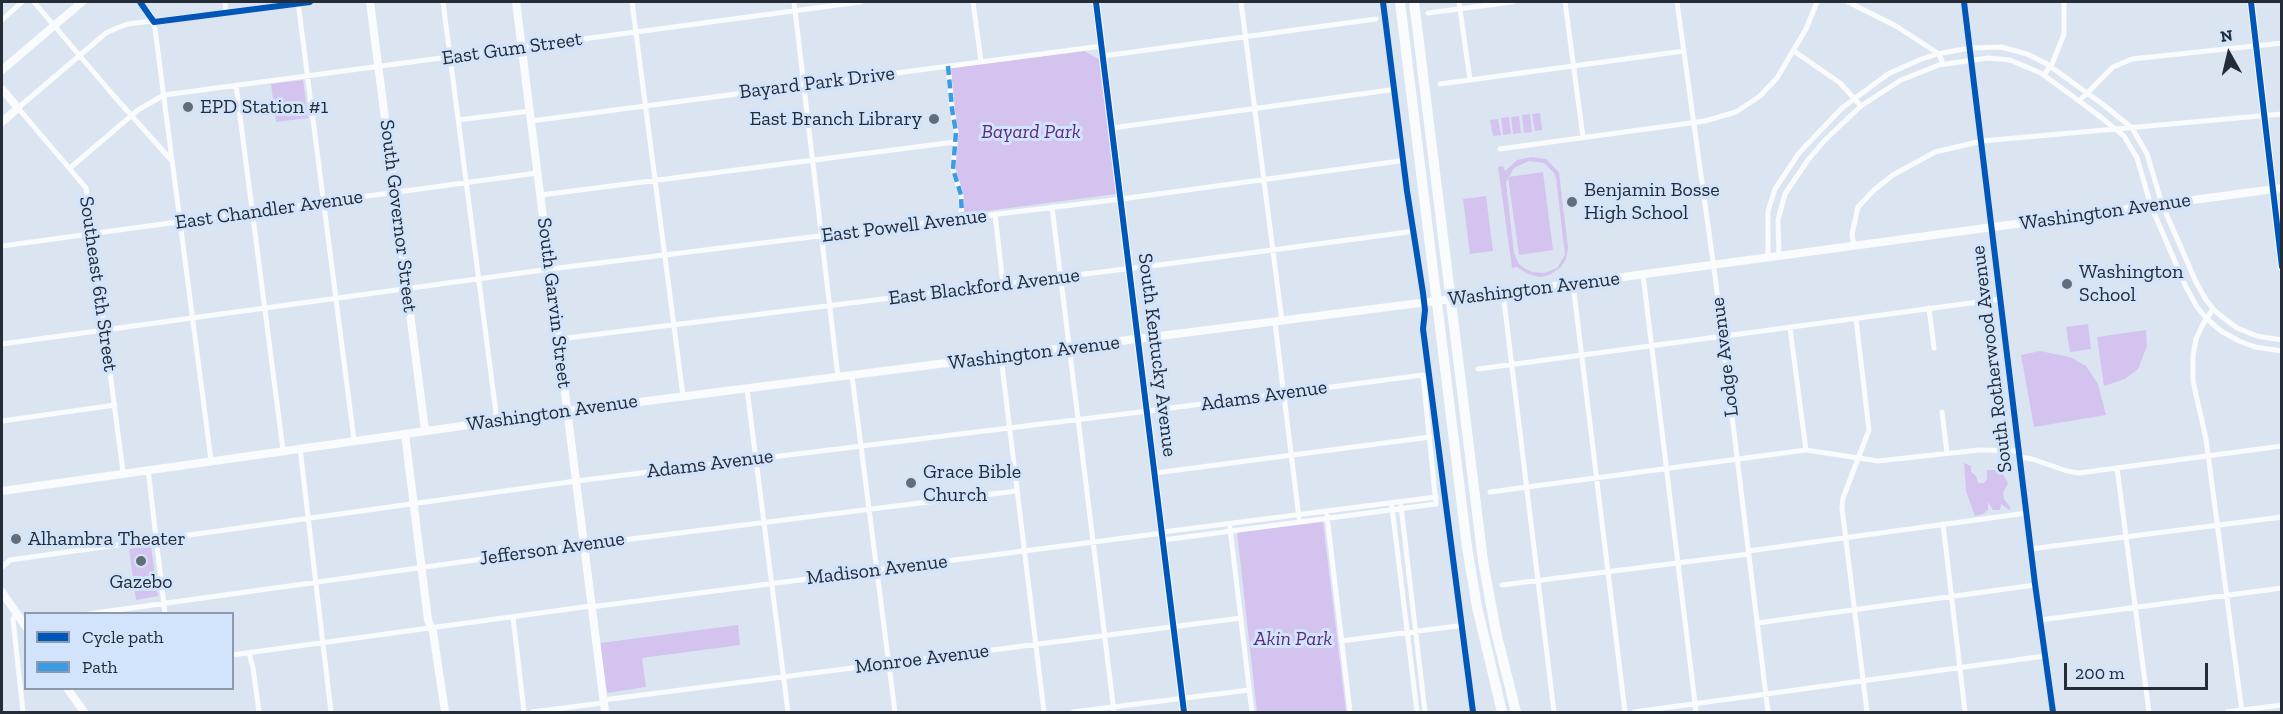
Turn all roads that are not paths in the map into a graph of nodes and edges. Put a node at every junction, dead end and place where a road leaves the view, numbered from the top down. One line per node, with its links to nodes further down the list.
1 (22, 2): 33 (street)
2 (34, 2): 35 (street)
3 (82, 2): 35 (street)
4 (140, 2): 34 (street)
5 (225, 2): 30 (street)
6 (298, 2): 7 (street); 30 (street); 57 (street)
7 (310, 2)
8 (370, 2): 52 (street, South Governor Street)
9 (443, 2): 48 (street)
10 (516, 2): 41 (street, South Garvin Street)
11 (632, 2): 36 (street)
12 (794, 2): 29 (street)
13 (860, 2): 29 (street, East Gum Street)
14 (973, 2): 50 (street)
15 (1096, 2): 39 (street, South Kentucky Avenue)
16 (1241, 2): 37 (street)
17 (1400, 2): 68 (highway)
18 (1414, 2): 66 (highway)
19 (1459, 2): 28 (street)
20 (1512, 2): 28 (street)
21 (1565, 2): 54 (street)
22 (1677, 2): 43 (street, Lodge Avenue)
23 (1817, 2): 44 (street)
24 (1848, 2): 45 (street)
25 (1964, 2): 42 (street, South Rotherwood Avenue)
26 (2066, 2): 55 (street)
27 (2251, 2): 40 (street)
28 (1460, 9): 31 (street); 59 (street)
29 (795, 10): 36 (street, East Gum Street); 62 (street)
30 (226, 12): 34 (street)
31 (1428, 14)
32 (1376, 19): 37 (street)
33 (2, 20)
34 (154, 22): 46 (street); 67 (street)
35 (54, 26): 46 (street); 56 (street)
36 (636, 32): 41 (street, East Gum Street); 71 (street)
37 (1245, 37): 47 (street); 74 (street)
38 (2282, 43): 40 (street)
39 (1102, 46): 47 (street, South Kentucky Avenue); 50 (street, Bayard Park Drive)
40 (2256, 46): 65 (street); 78 (street)
41 (522, 48): 48 (street, East Gum Street); 75 (street, South Garvin Street)
42 (1970, 48): 45 (street); 49 (street, South Rotherwood Avenue); 55 (street)
43 (1684, 51): 54 (street); 82 (street, Lodge Avenue)
44 (1794, 51): 69 (street); 82 (street)
45 (1939, 54): 51 (street); 69 (street)
46 (79, 55): 73 (street); 77 (street)
47 (1103, 56): 83 (street, South Kentucky Avenue)
48 (450, 57): 52 (street, East Gum Street); 79 (street)
49 (1972, 59): 51 (street); 58 (street); 87 (street, South Rotherwood Avenue)
50 (981, 61): 53 (street, Bayard Park Drive)
51 (1943, 64): 72 (street)
52 (378, 66): 57 (street, East Gum Street); 100 (street, South Governor Street)
53 (948, 66): 62 (street, Bayard Park Drive); 88 (street)
54 (1574, 66): 59 (street); 86 (street)
55 (2050, 66): 58 (street); 65 (street)
56 (2, 70)
57 (307, 75): 61 (street, East Gum Street); 103 (street)
58 (2044, 75): 70 (street)
59 (1470, 80): 60 (street)
60 (1440, 84)
61 (236, 85): 67 (street, East Gum Street); 107 (street)
62 (804, 85): 71 (street, Bayard Park Drive); 90 (street)
63 (2, 89): 73 (street, Southeast 6th Street)
64 (1390, 90): 74 (street)
65 (2086, 92): 70 (street); 84 (street)
66 (1426, 94): 68 (highway); 134 (highway)
67 (164, 95): 77 (street); 91 (street)
68 (1412, 96): 135 (highway)
69 (1854, 98): 72 (street); 120 (street)
70 (2079, 101): 85 (street)
71 (645, 105): 80 (street, Bayard Park Drive); 95 (street)
72 (1861, 106): 119 (street)
73 (18, 108): 81 (street); 93 (street, Southeast 6th Street)
74 (1255, 108): 83 (street); 96 (street)
75 (530, 111): 79 (street); 80 (street, South Garvin Street)
76 (2282, 114): 78 (street)
77 (131, 115): 91 (street); 93 (street)
78 (2263, 116): 84 (street); 99 (street)
79 (458, 120): 97 (street)
80 (531, 121): 94 (street, South Garvin Street)
81 (2, 122)
82 (1694, 123): 86 (street); 121 (street, Lodge Avenue)
83 (1112, 128): 102 (street, South Kentucky Avenue)
84 (2132, 128): 85 (street); 104 (street)
85 (2117, 130): 87 (street); 105 (street)
86 (1583, 137): 89 (street)
87 (1982, 141): 111 (street, South Rotherwood Avenue); 116 (street)
88 (955, 142): 90 (street); 109 (street)
89 (1500, 149)
90 (813, 160): 95 (street); 114 (street)
91 (172, 161): 110 (street)
92 (1400, 162): 96 (street, East Powell Avenue)
93 (70, 168): 113 (street, Southeast 6th Street)
94 (537, 173): 97 (street, East Chandler Avenue); 101 (street, South Garvin Street)
95 (655, 180): 101 (street); 118 (street)
96 (1264, 180): 102 (street, East Powell Avenue); 117 (street)
97 (466, 184): 100 (street, East Chandler Avenue); 127 (street)
98 (2282, 188): 99 (street, Washington Avenue)
99 (2271, 189): 104 (street, Washington Avenue); 122 (street)
100 (395, 194): 103 (street, East Chandler Avenue); 130 (street, South Governor Street)
101 (541, 195): 124 (street, South Garvin Street)
102 (1121, 199): 106 (street, East Powell Avenue); 123 (street, South Kentucky Avenue)
103 (323, 203): 107 (street, East Chandler Avenue); 132 (street)
104 (2162, 204): 105 (street, Washington Avenue); 139 (street)
105 (2151, 206): 111 (street, Washington Avenue); 141 (street)
106 (1052, 207): 108 (street, East Powell Avenue); 126 (street)
107 (252, 213): 110 (street, East Chandler Avenue); 137 (street)
108 (995, 214): 109 (street, East Powell Avenue); 128 (street)
109 (962, 218): 114 (street, East Powell Avenue)
110 (180, 222): 113 (street, East Chandler Avenue); 140 (street)
111 (1993, 227): 116 (street, Washington Avenue); 133 (street, South Rotherwood Avenue)
112 (1408, 232): 117 (street, East Blackford Avenue)
113 (92, 234): 115 (street, East Chandler Avenue); 146 (street, Southeast 6th Street)
114 (821, 236): 118 (street, East Powell Avenue); 136 (street)
115 (2, 246)
116 (1854, 246): 119 (street, Washington Avenue)
117 (1273, 250): 123 (street, East Blackford Avenue); 143 (street)
118 (664, 255): 124 (street, East Powell Avenue); 144 (street)
119 (1779, 256): 120 (street, Washington Avenue)
120 (1768, 258): 121 (street, Washington Avenue)
121 (1714, 266): 125 (street, Washington Avenue); 147 (street, Lodge Avenue)
122 (2282, 267)
123 (1130, 268): 126 (street, East Blackford Avenue); 149 (street, South Kentucky Avenue)
124 (550, 270): 127 (street, East Powell Avenue); 148 (street, South Garvin Street)
125 (1643, 275): 129 (street, Washington Avenue); 152 (street)
126 (1061, 277): 128 (street, East Blackford Avenue); 154 (street)
127 (479, 279): 130 (street, East Powell Avenue); 171 (street)
128 (1003, 284): 136 (street, East Blackford Avenue)
129 (1574, 284): 131 (street, Washington Avenue); 156 (street)
130 (407, 289): 132 (street, East Powell Avenue); 173 (street, South Governor Street)
131 (1503, 293): 134 (street, Washington Avenue); 158 (street)
132 (336, 299): 137 (street, East Powell Avenue); 176 (street)
133 (2001, 299): 138 (street); 185 (street, South Rotherwood Avenue)
134 (1451, 300): 135 (street, Washington Avenue); 181 (highway)
135 (1437, 302): 143 (street, Washington Avenue); 183 (highway)
136 (830, 306): 144 (street, East Blackford Avenue); 161 (street)
137 (264, 308): 140 (street, East Powell Avenue); 180 (street)
138 (1929, 309): 142 (street); 153 (street)
139 (2213, 309): 141 (street); 150 (street)
140 (192, 318): 146 (street, East Powell Avenue); 190 (street)
141 (2206, 318): 155 (street); 187 (street)
142 (1856, 319): 145 (street); 189 (street)
143 (1279, 322): 149 (street, Washington Avenue); 163 (street)
144 (674, 325): 148 (street, East Blackford Avenue); 164 (street)
145 (1790, 328): 147 (street); 182 (street)
146 (105, 330): 151 (street, East Powell Avenue); 165 (street, Southeast 6th Street)
147 (1722, 337): 152 (street); 191 (street, Lodge Avenue)
148 (560, 339): 166 (street, South Garvin Street)
149 (1139, 340): 154 (street, Washington Avenue); 167 (street, South Kentucky Avenue)
150 (2282, 340)
151 (2, 344)
152 (1652, 346): 156 (street); 192 (street)
153 (1934, 348)
154 (1070, 349): 157 (street, Washington Avenue); 169 (street)
155 (2282, 351)
156 (1582, 355): 158 (street); 197 (street)
157 (1001, 357): 160 (street, Washington Avenue); 172 (street)
158 (1512, 364): 159 (street); 199 (street)
159 (1478, 369)
160 (852, 375): 161 (street, Washington Avenue); 177 (street)
161 (838, 377): 162 (street, Washington Avenue)
162 (747, 388): 164 (street, Washington Avenue); 188 (street)
163 (1284, 393): 167 (street, Adams Avenue); 175 (street, Adams Avenue); 186 (street)
164 (683, 396): 166 (street, Washington Avenue)
165 (115, 405): 170 (street); 195 (street, Southeast 6th Street)
166 (568, 411): 171 (street, Washington Avenue); 198 (street, South Garvin Street)
167 (1148, 411): 169 (street, Adams Avenue); 196 (street, South Kentucky Avenue)
168 (1942, 412): 184 (street)
169 (1079, 419): 172 (street, Adams Avenue); 226 (street)
170 (2, 421)
171 (497, 421): 173 (street, Washington Avenue)
172 (1009, 427): 177 (street, Adams Avenue); 201 (street)
173 (425, 430): 174 (street, Washington Avenue)
174 (405, 434): 176 (street, Washington Avenue); 205 (street)
175 (1430, 437): 186 (street); 203 (street)
176 (354, 440): 179 (street, Washington Avenue)
177 (861, 445): 188 (street, Adams Avenue); 207 (street)
178 (2282, 446): 187 (street)
179 (300, 448): 180 (street, Washington Avenue); 215 (street)
180 (283, 450): 190 (street, Washington Avenue)
181 (1469, 450): 183 (highway); 300 (highway)
182 (1806, 450): 189 (street); 191 (street)
183 (1455, 452): 299 (highway)
184 (1947, 453): 185 (street); 189 (street)
185 (2020, 454): 193 (street); 211 (street, South Rotherwood Avenue)
186 (1291, 455): 196 (street); 212 (street)
187 (2209, 456): 193 (street); 220 (street)
188 (756, 459): 198 (street, Adams Avenue); 216 (street)
189 (1858, 459): 224 (street)
190 (211, 460): 194 (street, Washington Avenue)
191 (1738, 460): 192 (street); 230 (street, Lodge Avenue)
192 (1667, 468): 197 (street); 231 (street)
193 (2117, 468): 223 (street)
194 (148, 469): 195 (street, Washington Avenue); 225 (street)
195 (123, 472): 200 (street, Washington Avenue)
196 (1155, 473): 222 (street, South Kentucky Avenue)
197 (1597, 478): 199 (street); 235 (street)
198 (576, 481): 205 (street, Adams Avenue); 227 (street, South Garvin Street)
199 (1526, 487): 202 (street); 236 (street)
200 (2, 491)
201 (1016, 491): 207 (street, Jefferson Avenue); 229 (street)
202 (1490, 492)
203 (1436, 501): 204 (street, Madison Avenue); 208 (street, Madison Avenue)
204 (1400, 502): 206 (street, Madison Avenue); 208 (street)
205 (414, 503): 215 (street, Adams Avenue); 233 (street)
206 (1392, 503): 209 (street); 210 (street, Madison Avenue)
207 (869, 509): 216 (street, Jefferson Avenue); 234 (street)
208 (1401, 509): 209 (street, Madison Avenue); 260 (street)
209 (1393, 510): 214 (street, Madison Avenue); 261 (street)
210 (1326, 511): 212 (street, Madison Avenue); 214 (street)
211 (2026, 513): 219 (street); 228 (street, South Rotherwood Avenue)
212 (1298, 515): 217 (street); 218 (street, Madison Avenue)
213 (2282, 517): 220 (street)
214 (1327, 518): 217 (street, Madison Avenue); 263 (street)
215 (308, 519): 225 (street, Adams Avenue); 237 (street)
216 (764, 522): 227 (street, Jefferson Avenue); 238 (street)
217 (1299, 522): 221 (street, Madison Avenue)
218 (1230, 524): 221 (street); 222 (street, Madison Avenue)
219 (1943, 524): 224 (street); 243 (street)
220 (2217, 525): 223 (street); 244 (street)
221 (1231, 531): 222 (street, Madison Avenue); 253 (street)
222 (1163, 535): 226 (street, Madison Avenue); 258 (street, South Kentucky Avenue)
223 (2125, 537): 228 (street); 247 (street)
224 (1845, 538): 230 (street); 248 (street)
225 (156, 539): 232 (street, Adams Avenue); 245 (street)
226 (1094, 542): 229 (street, Madison Avenue); 262 (street)
227 (584, 544): 233 (street, Jefferson Avenue); 246 (street, South Garvin Street)
228 (2030, 549): 240 (street, South Rotherwood Avenue)
229 (1024, 551): 234 (street, Madison Avenue); 265 (street)
230 (1749, 553): 231 (street); 255 (street, Lodge Avenue)
231 (1679, 563): 235 (street); 279 (street)
232 (2, 567)
233 (421, 567): 237 (street, Jefferson Avenue); 259 (street)
234 (877, 570): 238 (street, Madison Avenue); 269 (street)
235 (1608, 572): 236 (street); 302 (street)
236 (1538, 581): 239 (street); 301 (street)
237 (316, 582): 245 (street, Jefferson Avenue); 264 (street)
238 (771, 584): 246 (street, Madison Avenue); 271 (street)
239 (1503, 585)
240 (2035, 585): 243 (street); 254 (street, South Rotherwood Avenue)
241 (2282, 588): 244 (street)
242 (2, 592): 251 (street)
243 (1952, 596): 248 (street); 270 (street)
244 (2226, 596): 247 (street); 311 (street)
245 (164, 603): 249 (street, Jefferson Avenue); 250 (street)
246 (591, 606): 252 (street, Madison Avenue); 278 (street, South Garvin Street)
247 (2134, 608): 254 (street); 309 (street)
248 (1854, 609): 255 (street); 272 (street)
249 (102, 612)
250 (165, 612)
251 (16, 614): 256 (street); 273 (street)
252 (513, 616): 259 (street, Madison Avenue); 287 (street)
253 (1241, 618): 258 (street, Monroe Avenue); 275 (street)
254 (2040, 620): 268 (street, South Rotherwood Avenue)
255 (1757, 623): 276 (street, Lodge Avenue)
256 (24, 624)
257 (1457, 626): 260 (street)
258 (1174, 627): 262 (street, Monroe Avenue); 277 (street, South Kentucky Avenue)
259 (431, 628): 264 (street, Madison Avenue); 286 (street)
260 (1416, 632): 261 (street); 298 (street)
261 (1407, 633): 263 (street); 297 (street)
262 (1105, 635): 265 (street, Monroe Avenue); 281 (street)
263 (1341, 641): 296 (street)
264 (322, 643): 266 (street, Madison Avenue); 285 (street)
265 (1036, 644): 269 (street, Monroe Avenue); 292 (street)
266 (249, 653): 267 (street, Madison Avenue); 284 (street)
267 (234, 655)
268 (2045, 656): 270 (street); 308 (street, South Rotherwood Avenue)
269 (889, 663): 271 (street, Monroe Avenue); 291 (street)
270 (1960, 667): 272 (street); 307 (street)
271 (783, 677): 278 (street, Monroe Avenue); 290 (street)
272 (1863, 680): 276 (street); 306 (street)
273 (23, 682): 282 (street)
274 (68, 690): 283 (street)
275 (1249, 690): 277 (street); 295 (street)
276 (1765, 694): 279 (street); 305 (street, Lodge Avenue)
277 (1182, 699): 281 (street); 294 (street, South Kentucky Avenue)
278 (603, 701): 288 (street, Monroe Avenue); 289 (street, South Garvin Street)
279 (1695, 704): 303 (street); 304 (street)
280 (2282, 705): 311 (street)
281 (1114, 710): 293 (street)
282 (23, 712)
283 (84, 712)
284 (259, 712)
285 (331, 712)
286 (445, 712)
287 (524, 712)
288 (532, 712)
289 (605, 712)
290 (788, 712)
291 (895, 712)
292 (1044, 712)
293 (1073, 712)
294 (1184, 712)
295 (1252, 712)
296 (1350, 712)
297 (1417, 712)
298 (1425, 712)
299 (1502, 712)
300 (1516, 712)
301 (1554, 712)
302 (1625, 712)
303 (1634, 712)
304 (1696, 712)
305 (1768, 712)
306 (1867, 712)
307 (1965, 712)
308 (2053, 712)
309 (2149, 712)
310 (2228, 712): 311 (street)
311 (2242, 712)

